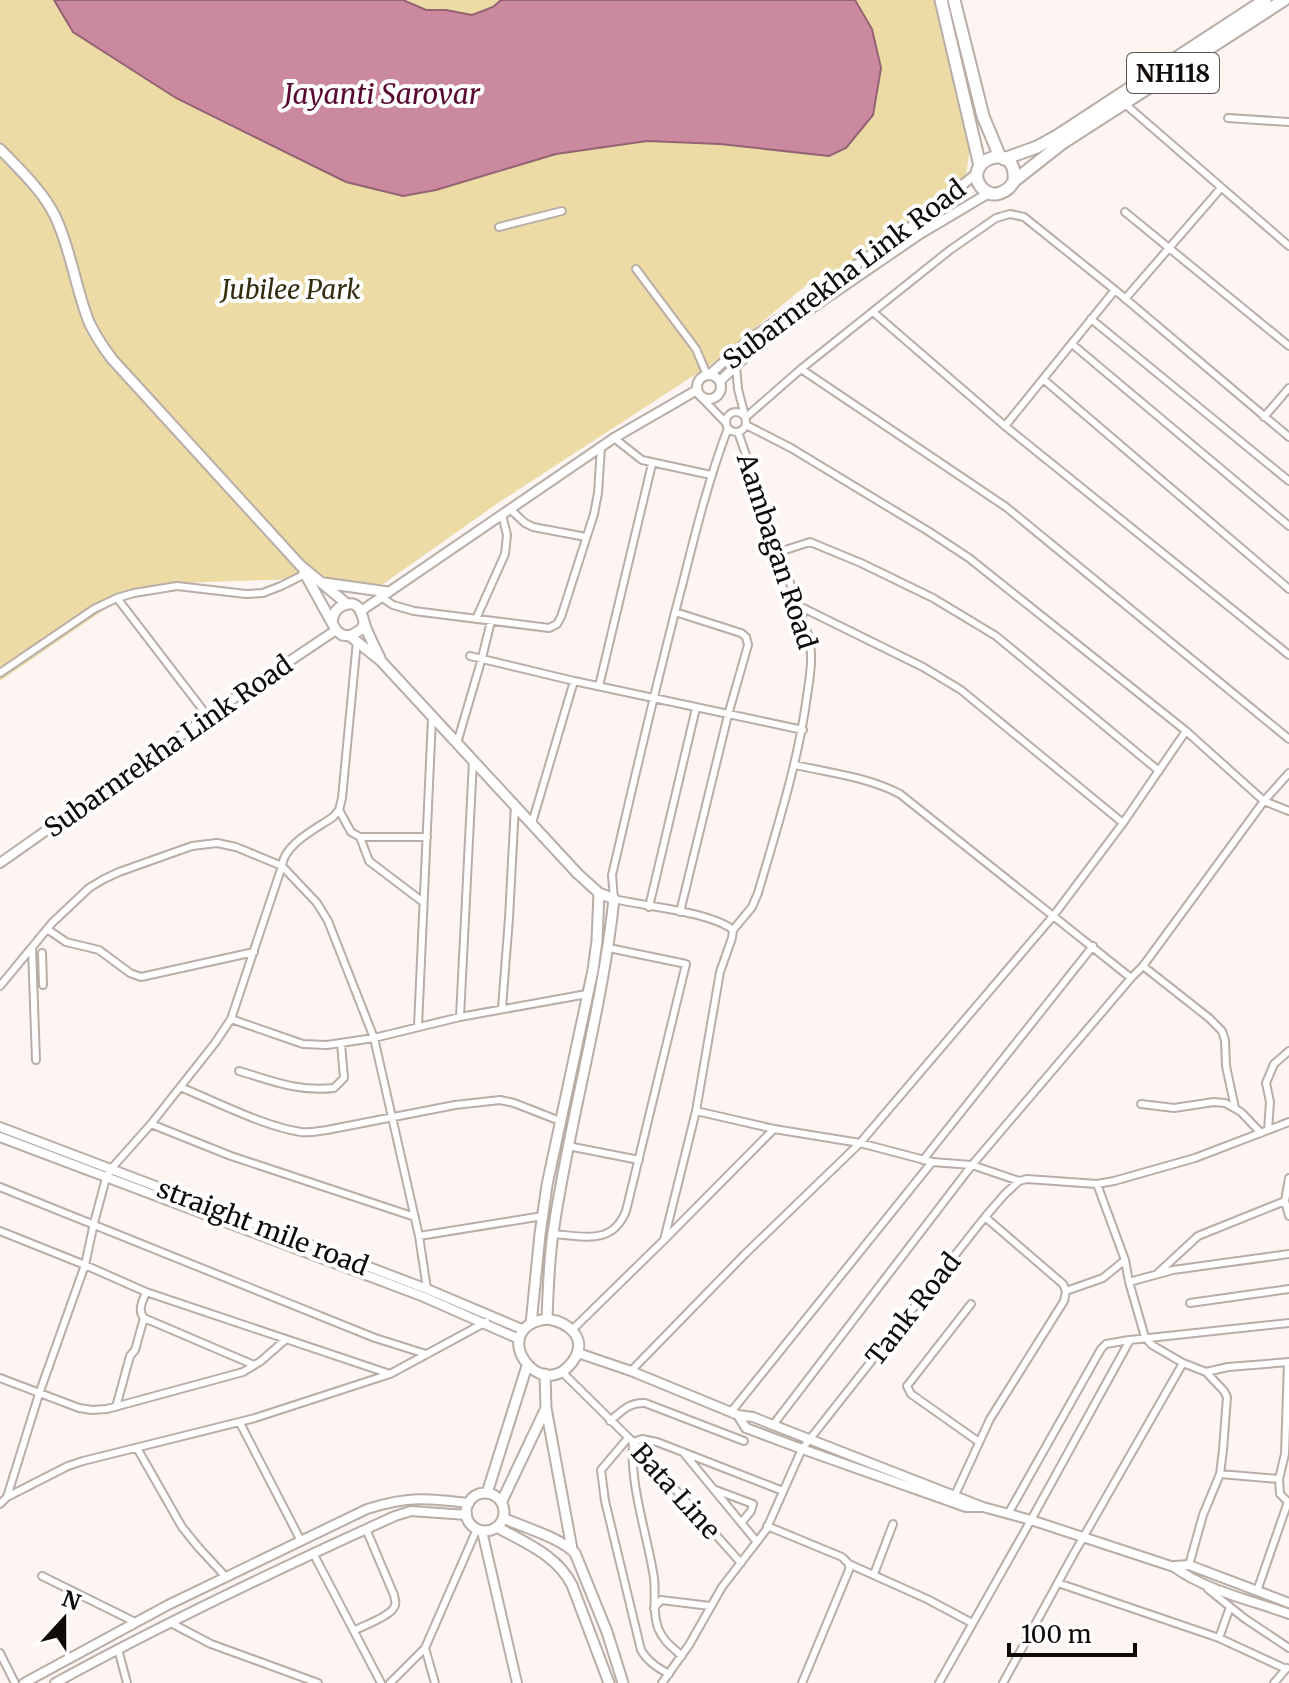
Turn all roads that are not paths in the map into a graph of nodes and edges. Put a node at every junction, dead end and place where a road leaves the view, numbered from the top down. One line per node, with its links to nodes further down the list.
1 (941, 0): 10 (highway)
2 (954, 0): 9 (highway)
3 (1265, 0): 9 (highway, NH118)
4 (1284, 0): 5 (highway, NH118)
5 (1125, 104): 11 (highway, NH118); 12 (street)
6 (1228, 118): 7 (street)
7 (1289, 122)
8 (0, 149): 48 (main road)
9 (1002, 158): 10 (highway, NH118); 11 (highway)
10 (978, 170): 13 (highway); 28 (street, Subarnrekha Link Road)
11 (1014, 181): 13 (highway, NH118)
12 (1221, 188): 17 (street); 18 (street)
13 (989, 193): 26 (street, Subarnrekha Link Road)
14 (562, 211): 16 (street)
15 (1125, 212): 18 (street)
16 (499, 227)
17 (1289, 246)
18 (1169, 248): 21 (street); 25 (street)
19 (636, 269): 28 (street)
20 (1115, 290): 21 (street); 22 (street); 23 (street)
21 (1125, 299): 33 (street)
22 (873, 312): 27 (street); 36 (street)
23 (1091, 319): 24 (street); 43 (street)
24 (1072, 344): 29 (street); 45 (street)
25 (1289, 346)
26 (736, 366): 30 (street, Subarnrekha Link Road); 34 (street)
27 (801, 369): 34 (street); 76 (street)
28 (709, 374): 30 (street, Subarnrekha Link Road); 32 (street, Subarnrekha Link Road)
29 (1043, 379): 36 (street); 50 (street)
30 (720, 381): 32 (street, Subarnrekha Link Road)
31 (1289, 388): 33 (street)
32 (698, 392): 35 (street); 39 (street, Subarnrekha Link Road)
33 (1264, 417): 38 (street)
34 (746, 419): 35 (street); 37 (street); 75 (street)
35 (727, 426): 37 (street); 42 (street)
36 (1005, 426): 62 (street)
37 (738, 432): 47 (street, Aambagan Road)
38 (1289, 437)
39 (614, 438): 40 (street, Subarnrekha Link Road); 41 (street)
40 (601, 447): 44 (street, Subarnrekha Link Road); 46 (street)
41 (652, 464): 42 (street); 68 (street)
42 (711, 475): 56 (street)
43 (1289, 481)
44 (506, 512): 46 (street); 51 (street, Subarnrekha Link Road); 57 (street)
45 (1289, 526)
46 (586, 537): 58 (street)
47 (779, 552): 54 (street, Aambagan Road); 80 (street)
48 (302, 570): 49 (main road); 52 (street); 60 (main road)
49 (320, 582): 51 (main road); 53 (main road)
50 (1289, 589)
51 (385, 595): 55 (street, Subarnrekha Link Road); 57 (street)
52 (117, 598): 66 (street); 73 (street)
53 (347, 604): 55 (main road); 60 (main road)
54 (797, 605): 74 (street, Aambagan Road); 87 (street)
55 (361, 611): 59 (main road)
56 (675, 612): 69 (street); 71 (street)
57 (476, 619): 58 (street)
58 (491, 621): 64 (street)
59 (364, 623): 61 (main road); 65 (main road)
60 (334, 626): 61 (main road); 73 (street, Subarnrekha Link Road)
61 (353, 639): 65 (main road); 84 (street)
62 (1289, 655)
63 (470, 656): 64 (street)
64 (482, 658): 67 (street); 77 (street)
65 (381, 661): 72 (main road)
66 (0, 673)
67 (574, 681): 68 (street); 86 (street)
68 (599, 686): 69 (street)
69 (652, 699): 70 (street); 92 (street)
70 (696, 708): 71 (street); 96 (street)
71 (728, 715): 74 (street); 97 (street)
72 (432, 716): 77 (main road); 89 (street)
73 (209, 718): 90 (street, Subarnrekha Link Road)
74 (803, 730): 79 (street, Aambagan Road)
75 (1186, 731): 80 (street); 82 (street)
76 (1289, 739)
77 (457, 743): 78 (main road)
78 (473, 760): 83 (main road); 112 (street)
79 (795, 765): 98 (street); 100 (street, Aambagan Road)
80 (1159, 771): 87 (street)
81 (1289, 773): 82 (street)
82 (1264, 801): 85 (street); 106 (street)
83 (515, 805): 86 (main road); 111 (street)
84 (339, 810): 88 (street); 91 (street)
85 (1289, 811)
86 (532, 823): 93 (main road)
87 (1123, 823): 98 (street)
88 (360, 837): 89 (street); 95 (street)
89 (427, 837): 95 (street)
90 (0, 863)
91 (282, 866): 99 (street); 104 (street); 115 (street)
92 (612, 875): 93 (street); 94 (street)
93 (599, 893): 94 (main road); 110 (main road)
94 (614, 899): 96 (street); 103 (main road)
95 (423, 902): 114 (street)
96 (649, 907): 97 (street)
97 (680, 912): 100 (street)
98 (1054, 915): 101 (street); 132 (street)
99 (47, 929): 102 (street); 104 (street)
100 (733, 930): 123 (street, Aambagan Road)
101 (1093, 946): 107 (street); 135 (street)
102 (32, 947): 109 (street); 118 (street)
103 (609, 948): 133 (main road); 134 (street)
104 (254, 952): 113 (street)
105 (42, 953): 108 (street)
106 (1143, 966): 107 (street); 122 (street)
107 (1131, 978): 137 (street)
108 (43, 985)
109 (0, 986)
110 (587, 994): 111 (street); 125 (main road)
111 (502, 1008): 112 (street)
112 (460, 1017): 114 (street)
113 (231, 1019): 116 (street); 120 (street)
114 (418, 1026): 115 (street)
115 (374, 1038): 116 (street); 124 (street)
116 (341, 1043): 119 (street)
117 (1289, 1051): 130 (street)
118 (36, 1060)
119 (239, 1071)
120 (180, 1087): 124 (street); 127 (street)
121 (1141, 1104): 122 (street)
122 (1235, 1108): 130 (street)
123 (696, 1111): 129 (street); 153 (street, Aambagan Road)
124 (392, 1118): 125 (street); 147 (street)
125 (560, 1121): 145 (main road)
126 (1289, 1122): 130 (street)
127 (151, 1124): 138 (street); 147 (street)
128 (0, 1127): 138 (street, straight mile road)
129 (774, 1129): 132 (street); 153 (street)
130 (1264, 1132): 142 (street)
131 (0, 1137): 139 (street, straight mile road)
132 (860, 1143): 135 (street); 181 (street)
133 (568, 1146): 134 (street); 151 (main road)
134 (639, 1160): 151 (street)
135 (923, 1160): 136 (street)
136 (932, 1162): 137 (street); 189 (street)
137 (972, 1165): 141 (street); 192 (street)
138 (111, 1169): 139 (street); 159 (street, straight mile road)
139 (106, 1178): 149 (street); 167 (street, straight mile road)
140 (1289, 1178): 144 (street)
141 (1019, 1181): 142 (street); 148 (street, Tank Road)
142 (1097, 1184): 155 (street)
143 (0, 1187): 149 (street)
144 (1285, 1201): 146 (street); 157 (street)
145 (543, 1216): 152 (street); 170 (main road)
146 (1289, 1216)
147 (415, 1217): 152 (street)
148 (985, 1217): 161 (street); 193 (street, Tank Road)
149 (94, 1223): 156 (street); 175 (street)
150 (0, 1231): 156 (street)
151 (552, 1234): 166 (main road)
152 (419, 1236): 159 (street)
153 (664, 1240): 169 (street)
154 (1289, 1254): 157 (street)
155 (1125, 1260): 158 (street); 161 (street)
156 (85, 1265): 162 (street); 186 (street)
157 (1158, 1273): 158 (street)
158 (1129, 1282): 171 (street)
159 (427, 1289): 170 (street, straight mile road)
160 (1289, 1289): 163 (street)
161 (1066, 1291): 196 (street)
162 (146, 1292): 165 (street); 172 (street)
163 (1190, 1303)
164 (971, 1304): 196 (street)
165 (144, 1318): 178 (street); 187 (street)
166 (547, 1319): 169 (main road); 170 (main road)
167 (486, 1322): 170 (street, straight mile road); 175 (street)
168 (1289, 1323): 171 (street)
169 (572, 1330): 174 (main road)
170 (525, 1331): 179 (main road)
171 (1145, 1337): 173 (street); 177 (street)
172 (285, 1340): 178 (street); 183 (street)
173 (1130, 1340): 213 (street); 215 (street)
174 (578, 1353): 180 (main road); 181 (street)
175 (426, 1354): 183 (street)
176 (1289, 1362): 182 (street); 200 (street)
177 (1183, 1363): 182 (street); 222 (street)
178 (254, 1365): 187 (street)
179 (527, 1366): 184 (main road); 205 (main road)
180 (561, 1371): 184 (main road); 190 (street, Bata Line)
181 (631, 1371): 189 (street)
182 (1206, 1372): 201 (street)
183 (390, 1374): 191 (street)
184 (545, 1374): 188 (main road)
185 (0, 1378): 186 (street)
186 (39, 1394): 187 (street); 207 (street)
187 (116, 1407)
188 (546, 1408): 208 (main road); 225 (main road)
189 (735, 1414): 192 (street); 198 (street)
190 (610, 1421): 194 (street, Bata Line); 195 (street)
191 (240, 1423): 197 (street); 223 (street)
192 (773, 1425): 193 (street)
193 (810, 1439): 198 (street, Tank Road); 206 (street)
194 (631, 1440): 199 (street); 227 (street, Bata Line); 240 (street); 253 (street)
195 (744, 1441)
196 (979, 1442): 206 (street)
197 (137, 1448): 207 (street); 233 (street)
198 (802, 1449): 204 (street, Tank Road); 212 (street)
199 (683, 1452): 203 (street); 204 (street)
200 (1287, 1454): 202 (street)
201 (1220, 1474): 202 (street); 229 (street)
202 (1279, 1479): 209 (street)
203 (713, 1489): 216 (street); 216 (street)
204 (783, 1491): 219 (street, Tank Road)
205 (487, 1493): 208 (main road); 210 (main road)
206 (955, 1495): 212 (street)
207 (7, 1497): 211 (street)
208 (502, 1501): 217 (main road)
209 (1288, 1502): 236 (street)
210 (469, 1503): 214 (main road); 223 (street)
211 (0, 1504)
212 (983, 1507): 213 (street)
213 (1008, 1514): 215 (street)
214 (467, 1515): 220 (street); 221 (main road)
215 (1031, 1520): 222 (street); 244 (street)
216 (742, 1522): 224 (street)
217 (500, 1523): 221 (main road); 225 (main road); 263 (main road)
218 (893, 1524): 231 (street)
219 (767, 1526): 224 (street, Tank Road); 228 (street)
220 (366, 1529): 226 (street); 245 (street)
221 (480, 1530): 247 (street); 262 (street)
222 (1084, 1538): 230 (street); 234 (street)
223 (301, 1541): 233 (street)
224 (757, 1542): 227 (street, Tank Road)
225 (572, 1549): 264 (main road)
226 (313, 1553): 243 (street); 245 (street)
227 (741, 1563): 238 (street, Tank Road)
228 (849, 1564): 231 (street); 266 (street)
229 (1189, 1565): 230 (street); 236 (street)
230 (1174, 1567): 235 (street)
231 (874, 1574): 244 (street)
232 (42, 1576): 242 (street)
233 (226, 1577): 242 (street)
234 (1058, 1583): 246 (street); 268 (street)
235 (1202, 1583): 239 (street); 241 (street)
236 (1257, 1591): 237 (street)
237 (1289, 1603)
238 (710, 1606): 240 (street); 251 (street, Tank Road)
239 (1230, 1607): 246 (street); 248 (street)
240 (654, 1608): 251 (street)
241 (1289, 1614)
242 (135, 1622): 255 (street)
243 (171, 1623): 249 (street); 258 (street)
244 (972, 1623): 267 (street)
245 (355, 1630): 259 (street)
246 (1219, 1638): 252 (street)
247 (425, 1648): 260 (street); 261 (street)
248 (1289, 1648)
249 (118, 1649): 256 (street); 257 (street)
250 (0, 1653): 254 (street)
251 (682, 1656): 253 (street, Tank Road)
252 (1288, 1667): 269 (street)
253 (669, 1674): 265 (street, Tank Road)
254 (15, 1683)
255 (24, 1683)
256 (55, 1683)
257 (127, 1683)
258 (318, 1683)
259 (381, 1683)
260 (390, 1683)
261 (435, 1683)
262 (517, 1683)
263 (609, 1683)
264 (623, 1683)
265 (662, 1683)
266 (802, 1683)
267 (939, 1683)
268 (1003, 1683)
269 (1274, 1683)

